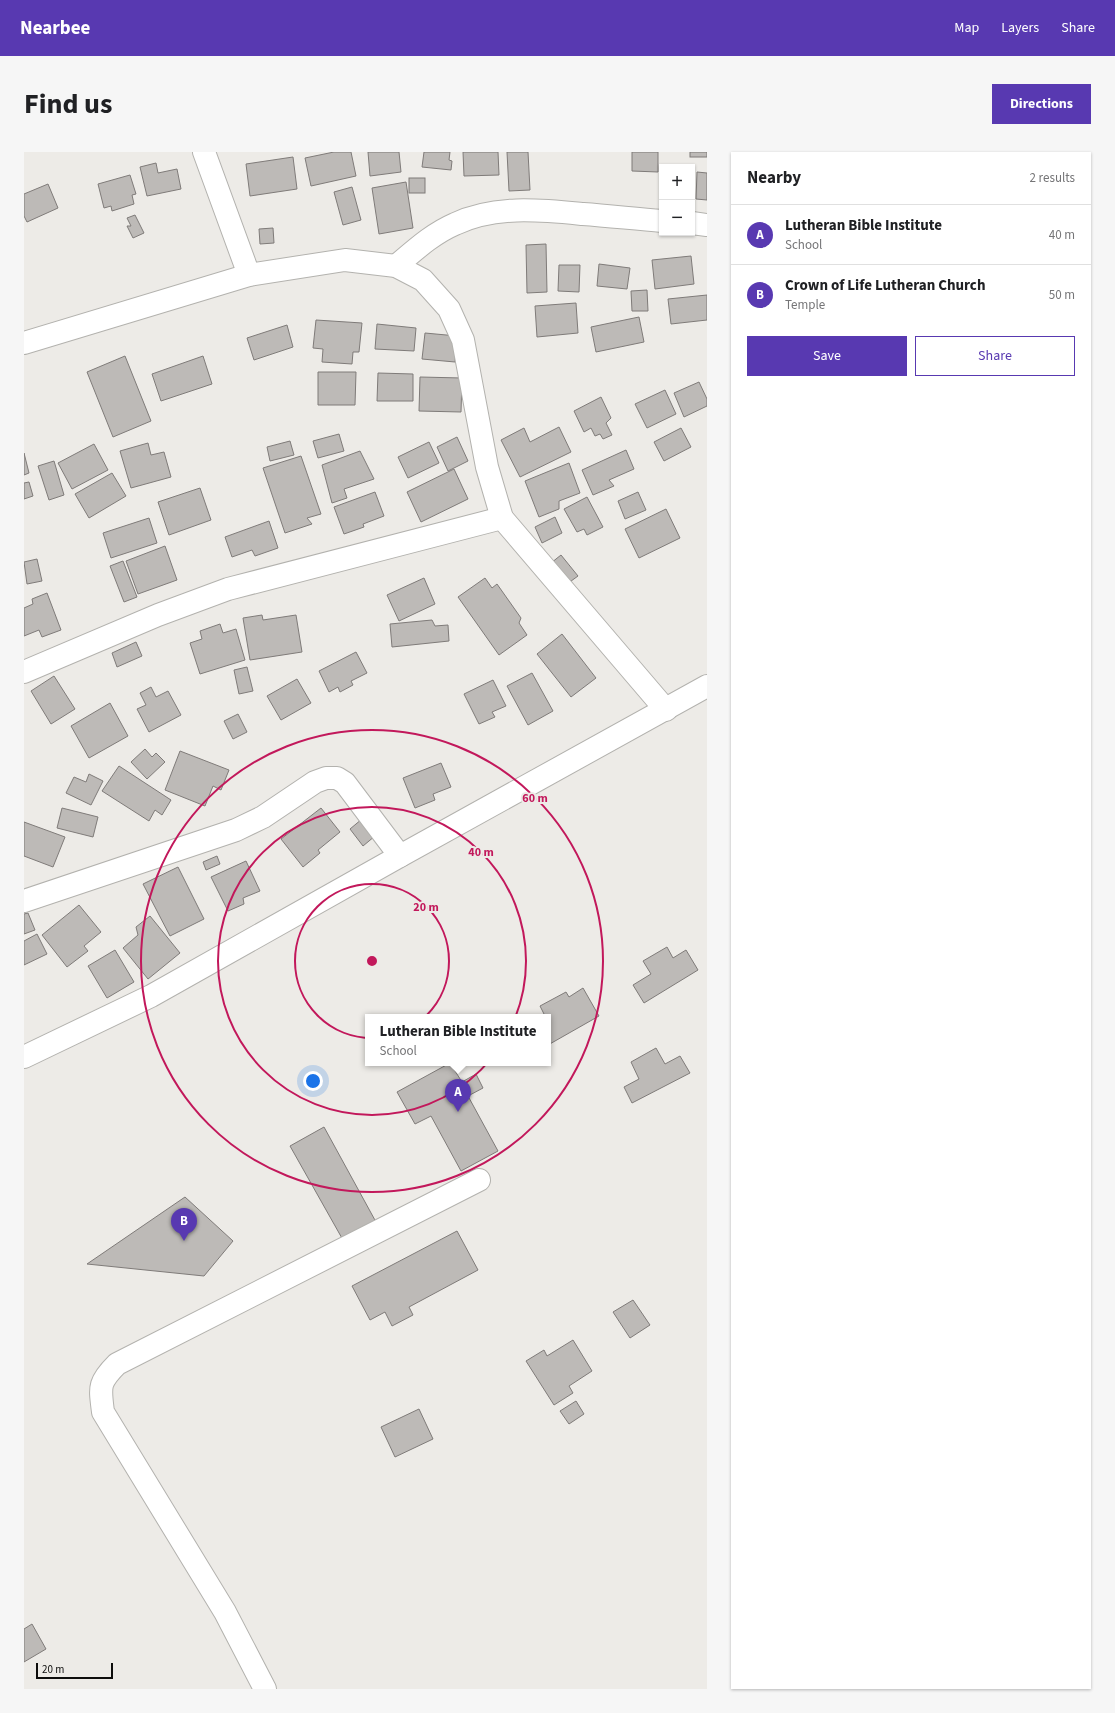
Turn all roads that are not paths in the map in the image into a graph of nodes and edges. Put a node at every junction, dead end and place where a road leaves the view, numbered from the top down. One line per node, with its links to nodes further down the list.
1 (204, 152): 6 (street)
2 (659, 221): 5 (street)
3 (695, 224): 4 (street)
4 (707, 225)
5 (396, 266): 6 (street); 8 (street)
6 (249, 275): 7 (street)
7 (24, 343)
8 (502, 518): 9 (street); 11 (street)
9 (24, 672)
10 (707, 686): 11 (street)
11 (666, 710): 12 (street)
12 (400, 856): 13 (street); 14 (street)
13 (24, 901)
14 (24, 1057)
15 (479, 1180): 16 (street)
16 (265, 1689)

